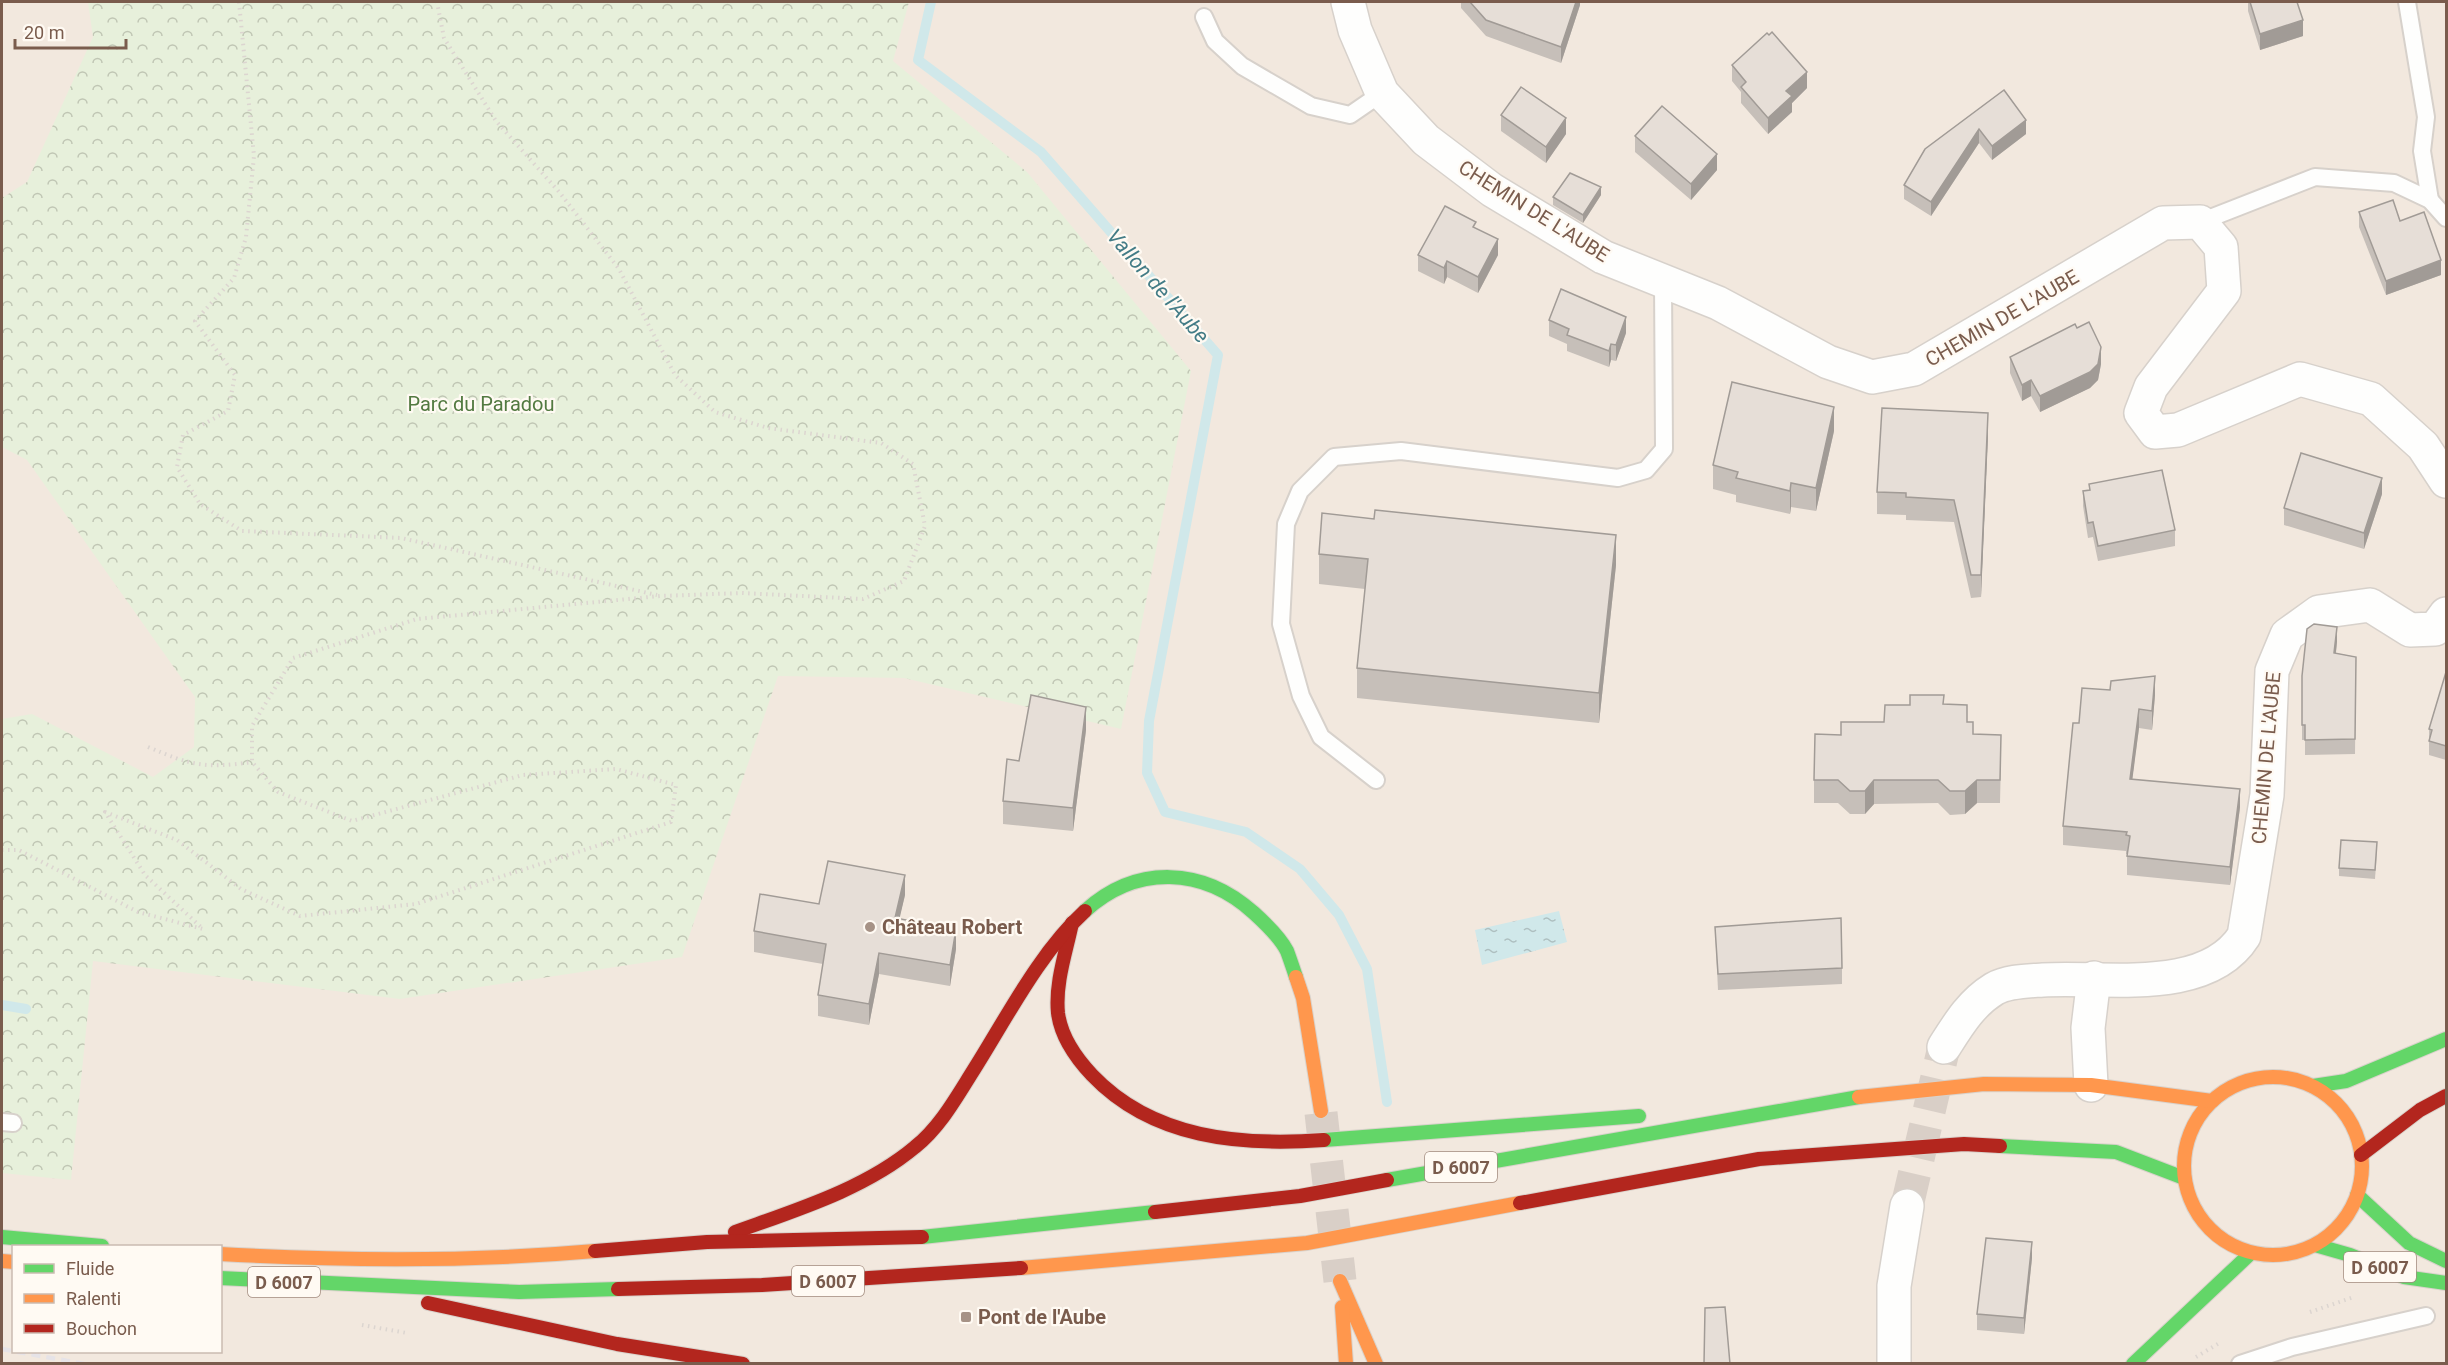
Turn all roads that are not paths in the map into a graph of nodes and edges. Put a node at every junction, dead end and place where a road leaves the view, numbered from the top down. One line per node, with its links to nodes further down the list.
1 (1348, 2): 4 (street, CHEMIN DE L'AUBE)
2 (2407, 2): 5 (lane)
3 (1204, 17): 4 (lane)
4 (1382, 93): 8 (street, CHEMIN DE L'AUBE)
5 (2430, 200): 6 (lane); 7 (lane)
6 (2446, 218)
7 (2199, 222): 8 (street, CHEMIN DE L'AUBE); 9 (street)
8 (1663, 280): 11 (lane)
9 (2446, 481)
10 (2443, 628): 13 (street, CHEMIN DE L'AUBE)
11 (1376, 780)
12 (1072, 923): 21 (main road); 23 (main road); 29 (main road)
13 (2094, 978): 15 (street, CHEMIN DE L'AUBE); 16 (street)
14 (2446, 1039): 17 (main road)
15 (1944, 1047)
16 (2091, 1085): 19 (main road, D 6007); 20 (main road, D 6007)
17 (2313, 1086): 20 (main road); 24 (main road)
18 (2446, 1096): 24 (main road)
19 (1844, 1099): 22 (main road); 29 (main road, D 6007)
20 (2212, 1101): 25 (main road)
21 (1320, 1112)
22 (1695, 1112)
23 (1648, 1116)
24 (2361, 1155): 26 (main road)
25 (2184, 1178): 32 (main road); 37 (main road, D 6007)
26 (2357, 1195): 31 (main road); 34 (main road, D 6007)
27 (1907, 1206): 42 (street)
28 (2, 1237): 30 (main road)
29 (707, 1242): 33 (main road, D 6007)
30 (78, 1245)
31 (2315, 1245): 32 (main road); 36 (main road, D 6007)
32 (2251, 1253): 43 (main road)
33 (222, 1254)
34 (2446, 1261)
35 (222, 1278): 37 (main road, D 6007)
36 (2446, 1283)
37 (347, 1286): 39 (main road)
38 (2426, 1316): 44 (lane)
39 (743, 1364)
40 (1346, 1364): 41 (main road)
41 (1376, 1364)
42 (1894, 1364)
43 (2133, 1364)
44 (2240, 1364)

